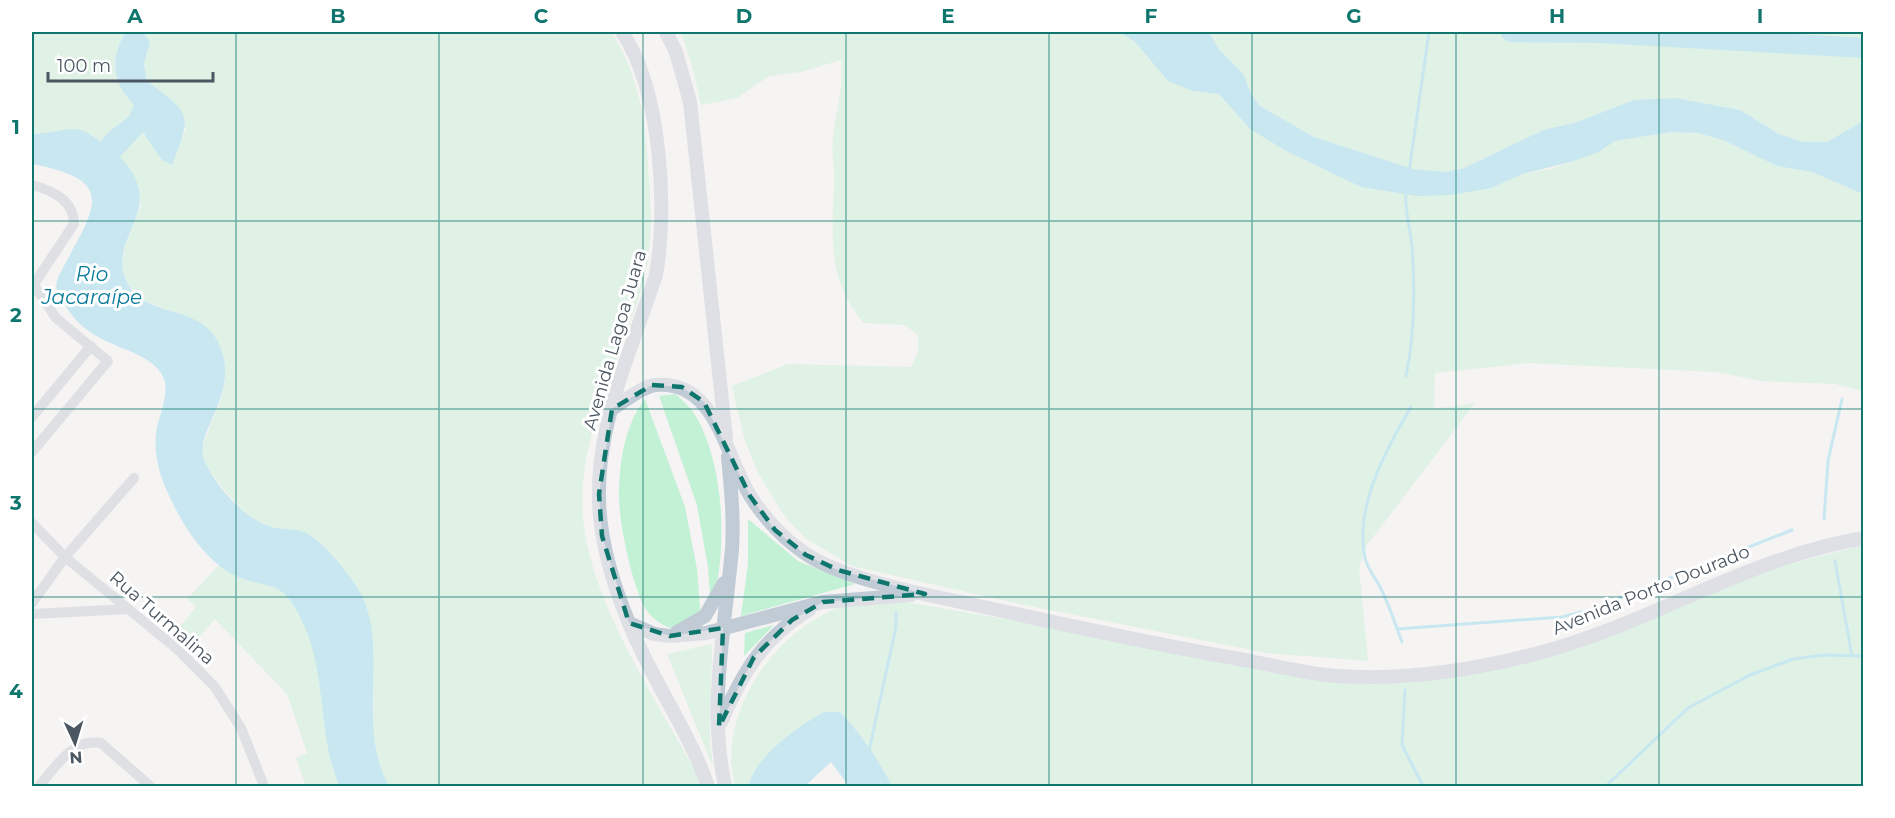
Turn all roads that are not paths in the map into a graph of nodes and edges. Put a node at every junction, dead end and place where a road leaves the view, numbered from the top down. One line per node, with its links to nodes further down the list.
1 (622, 32): 6 (main road, Avenida Lagoa Juara)
2 (666, 32): 8 (main road)
3 (32, 185): 4 (street)
4 (33, 286): 5 (street)
5 (92, 346): 7 (street); 9 (street)
6 (612, 409): 8 (main road); 20 (main road, Avenida Lagoa Juara)
7 (32, 417)
8 (726, 445): 14 (main road); 15 (main road)
9 (32, 452)
10 (134, 478): 13 (street)
11 (32, 523): 13 (street, Rua Turmalina)
12 (1863, 538): 15 (main road, Avenida Porto Dourado)
13 (65, 557): 17 (street); 18 (street, Rua Turmalina)
14 (729, 573): 21 (main road); 22 (main road)
15 (925, 594): 16 (main road)
16 (823, 602): 21 (main road); 23 (main road)
17 (32, 603)
18 (128, 609): 19 (street); 26 (street, Rua Turmalina)
19 (32, 614)
20 (629, 623): 22 (main road); 27 (main road, Avenida Lagoa Juara)
21 (723, 628): 22 (main road); 23 (main road)
22 (670, 636)
23 (719, 727): 28 (main road)
24 (39, 786): 25 (street)
25 (150, 786)
26 (264, 786)
27 (708, 786)
28 (725, 786)

